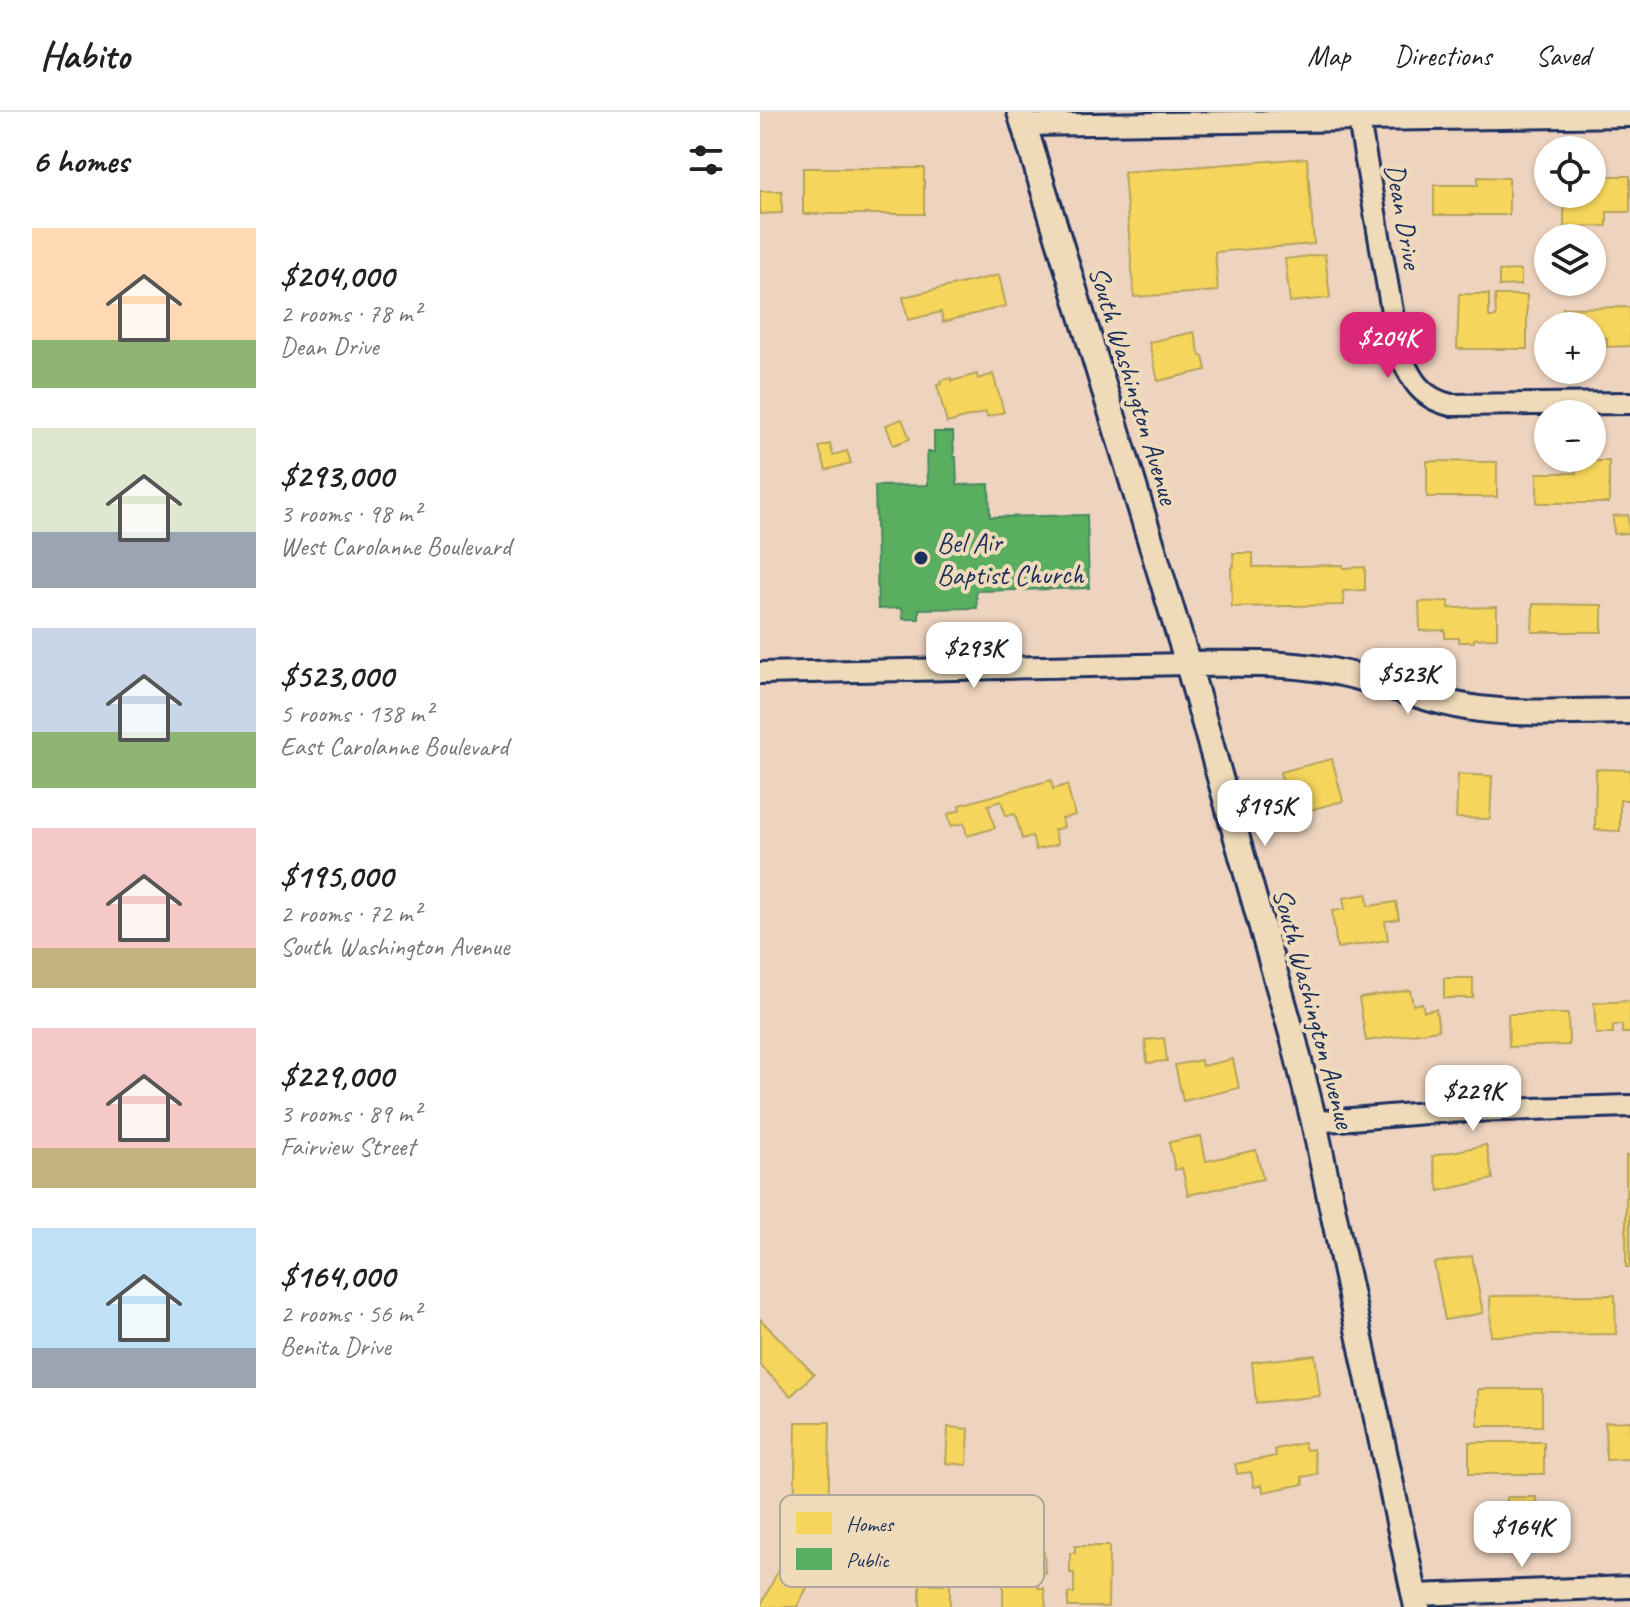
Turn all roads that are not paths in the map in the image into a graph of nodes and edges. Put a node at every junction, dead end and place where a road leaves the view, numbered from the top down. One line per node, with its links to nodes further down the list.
1 (1630, 116): 3 (street)
2 (1022, 118): 3 (street); 5 (street, South Washington Avenue)
3 (1359, 120): 4 (street, Dean Drive)
4 (1630, 403)
5 (1188, 664): 6 (street); 7 (street); 9 (street, South Washington Avenue)
6 (760, 673)
7 (1630, 711)
8 (1630, 1106): 9 (street)
9 (1314, 1122): 11 (street, South Washington Avenue)
10 (1630, 1587): 11 (street)
11 (1416, 1601)

